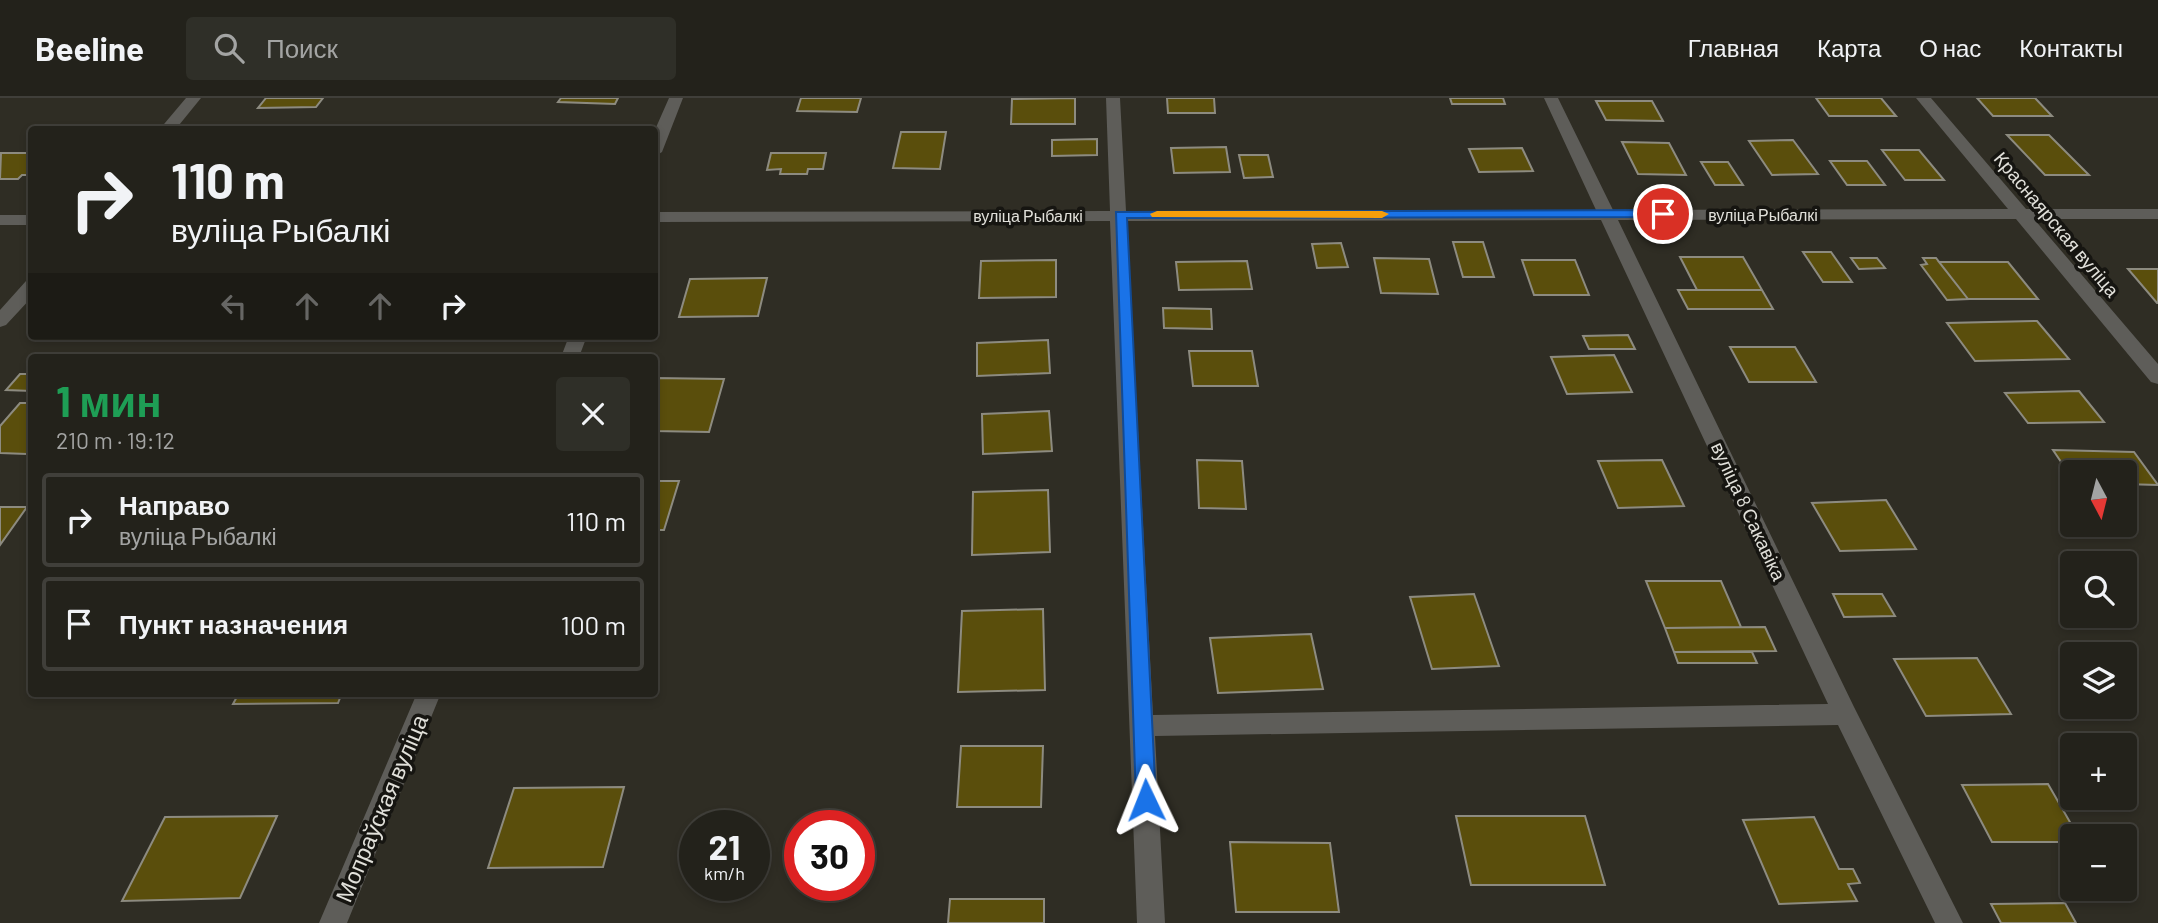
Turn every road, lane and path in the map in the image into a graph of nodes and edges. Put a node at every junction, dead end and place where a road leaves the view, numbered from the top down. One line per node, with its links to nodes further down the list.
1 (194, 98): 6 (street)
2 (676, 98): 7 (street)
3 (1113, 98): 10 (street)
4 (1551, 98): 8 (street, вуліца 8 Сакавіка)
5 (1923, 98): 11 (street, Краснаярская вуліца)
6 (170, 126)
7 (658, 142)
8 (1608, 214): 10 (street, вуліца Рыбалкі); 11 (street, вуліца Рыбалкі); 19 (street, вуліца 8 Сакавіка)
9 (2158, 214): 11 (street, вуліца Рыбалкі)
10 (1121, 215): 12 (street, вуліца Рыбалкі); 20 (street)
11 (2021, 215): 17 (street, Краснаярская вуліца)
12 (658, 217)
13 (0, 220): 14 (street)
14 (28, 220)
15 (28, 290): 16 (street)
16 (0, 321)
17 (2158, 377)
18 (427, 697): 21 (street, Мопраўская вуліца)
19 (1845, 713): 20 (street); 23 (street, вуліца 8 Сакавіка)
20 (1143, 726): 22 (street)
21 (333, 923)
22 (1151, 923)
23 (1949, 923)

